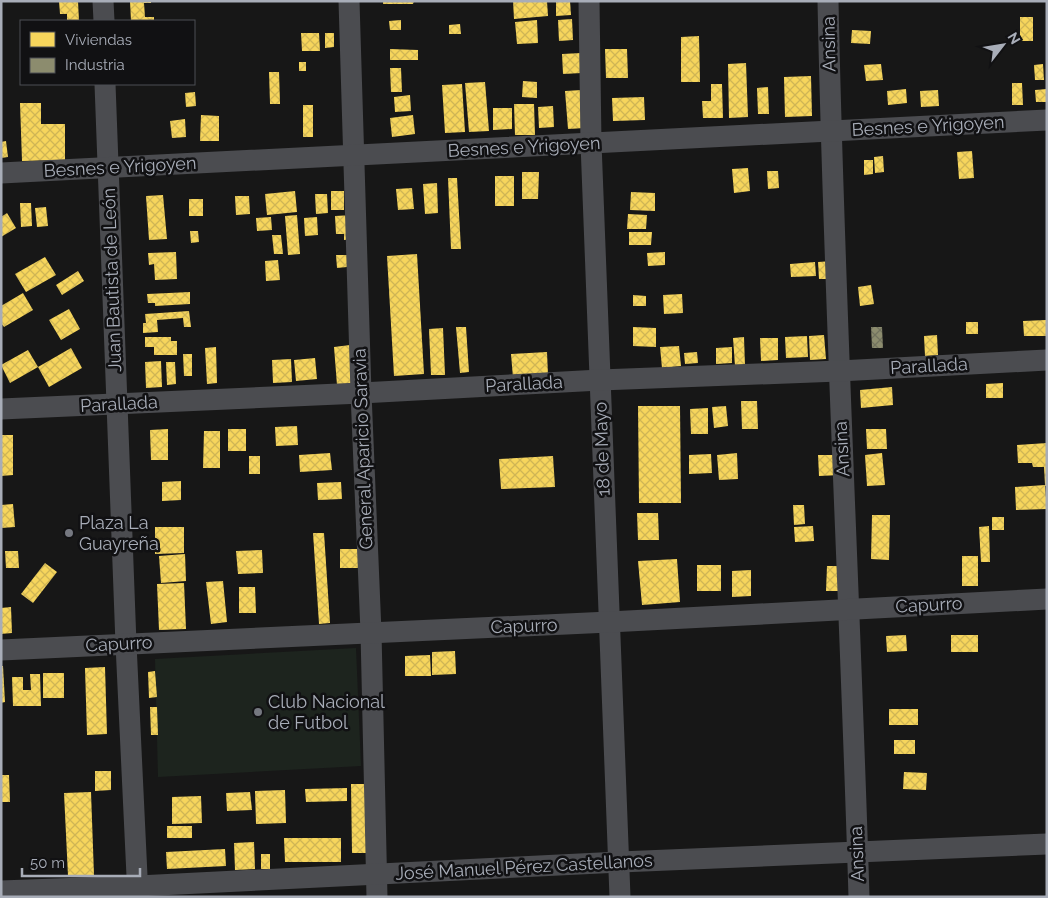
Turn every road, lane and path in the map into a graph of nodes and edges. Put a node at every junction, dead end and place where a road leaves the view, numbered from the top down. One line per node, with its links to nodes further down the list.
1 (103, 1): 5 (street)
2 (349, 1): 10 (street, General Aparicio Saravia)
3 (588, 1): 9 (street, 18 de Mayo)
4 (828, 1): 8 (street, Ansina)
5 (104, 20)
6 (106, 85): 11 (street, Juan Bautista de León)
7 (1047, 120): 8 (street, Besnes e Yrigoyen)
8 (831, 131): 9 (street, Besnes e Yrigoyen); 14 (street, Ansina)
9 (591, 143): 10 (street, Besnes e Yrigoyen); 15 (street, 18 de Mayo)
10 (353, 156): 11 (street, Besnes e Yrigoyen); 16 (street, General Aparicio Saravia)
11 (108, 168): 12 (street, Besnes e Yrigoyen); 17 (street, Juan Bautista de León)
12 (1, 173)
13 (1047, 360): 14 (street, Parallada)
14 (839, 371): 15 (street, Parallada); 20 (street, Ansina)
15 (600, 380): 16 (street, Parallada); 21 (street, 18 de Mayo)
16 (361, 393): 17 (street, Parallada); 22 (street, General Aparicio Saravia)
17 (117, 404): 18 (street, Parallada); 23 (street, Juan Bautista de León)
18 (1, 409)
19 (1047, 599): 20 (street, Capurro)
20 (849, 608): 21 (street, Capurro); 26 (street, Ansina)
21 (609, 622): 22 (street, Capurro); 27 (street, 18 de Mayo)
22 (371, 632): 23 (street, Capurro); 28 (street, General Aparicio Saravia)
23 (126, 644): 24 (street, Capurro); 30 (street, Juan Bautista de León)
24 (1, 650)
25 (1047, 844): 26 (street, José Manuel Pérez Castellanos)
26 (857, 852): 27 (street, José Manuel Pérez Castellanos); 33 (street, Ansina)
27 (620, 862): 28 (street, José Manuel Pérez Castellanos); 32 (street, 18 de Mayo)
28 (376, 875): 30 (street, José Manuel Pérez Castellanos); 31 (street, General Aparicio Saravia)
29 (1, 890): 30 (street, José Manuel Pérez Castellanos)
30 (138, 892)
31 (377, 897)
32 (620, 897)
33 (859, 897)

